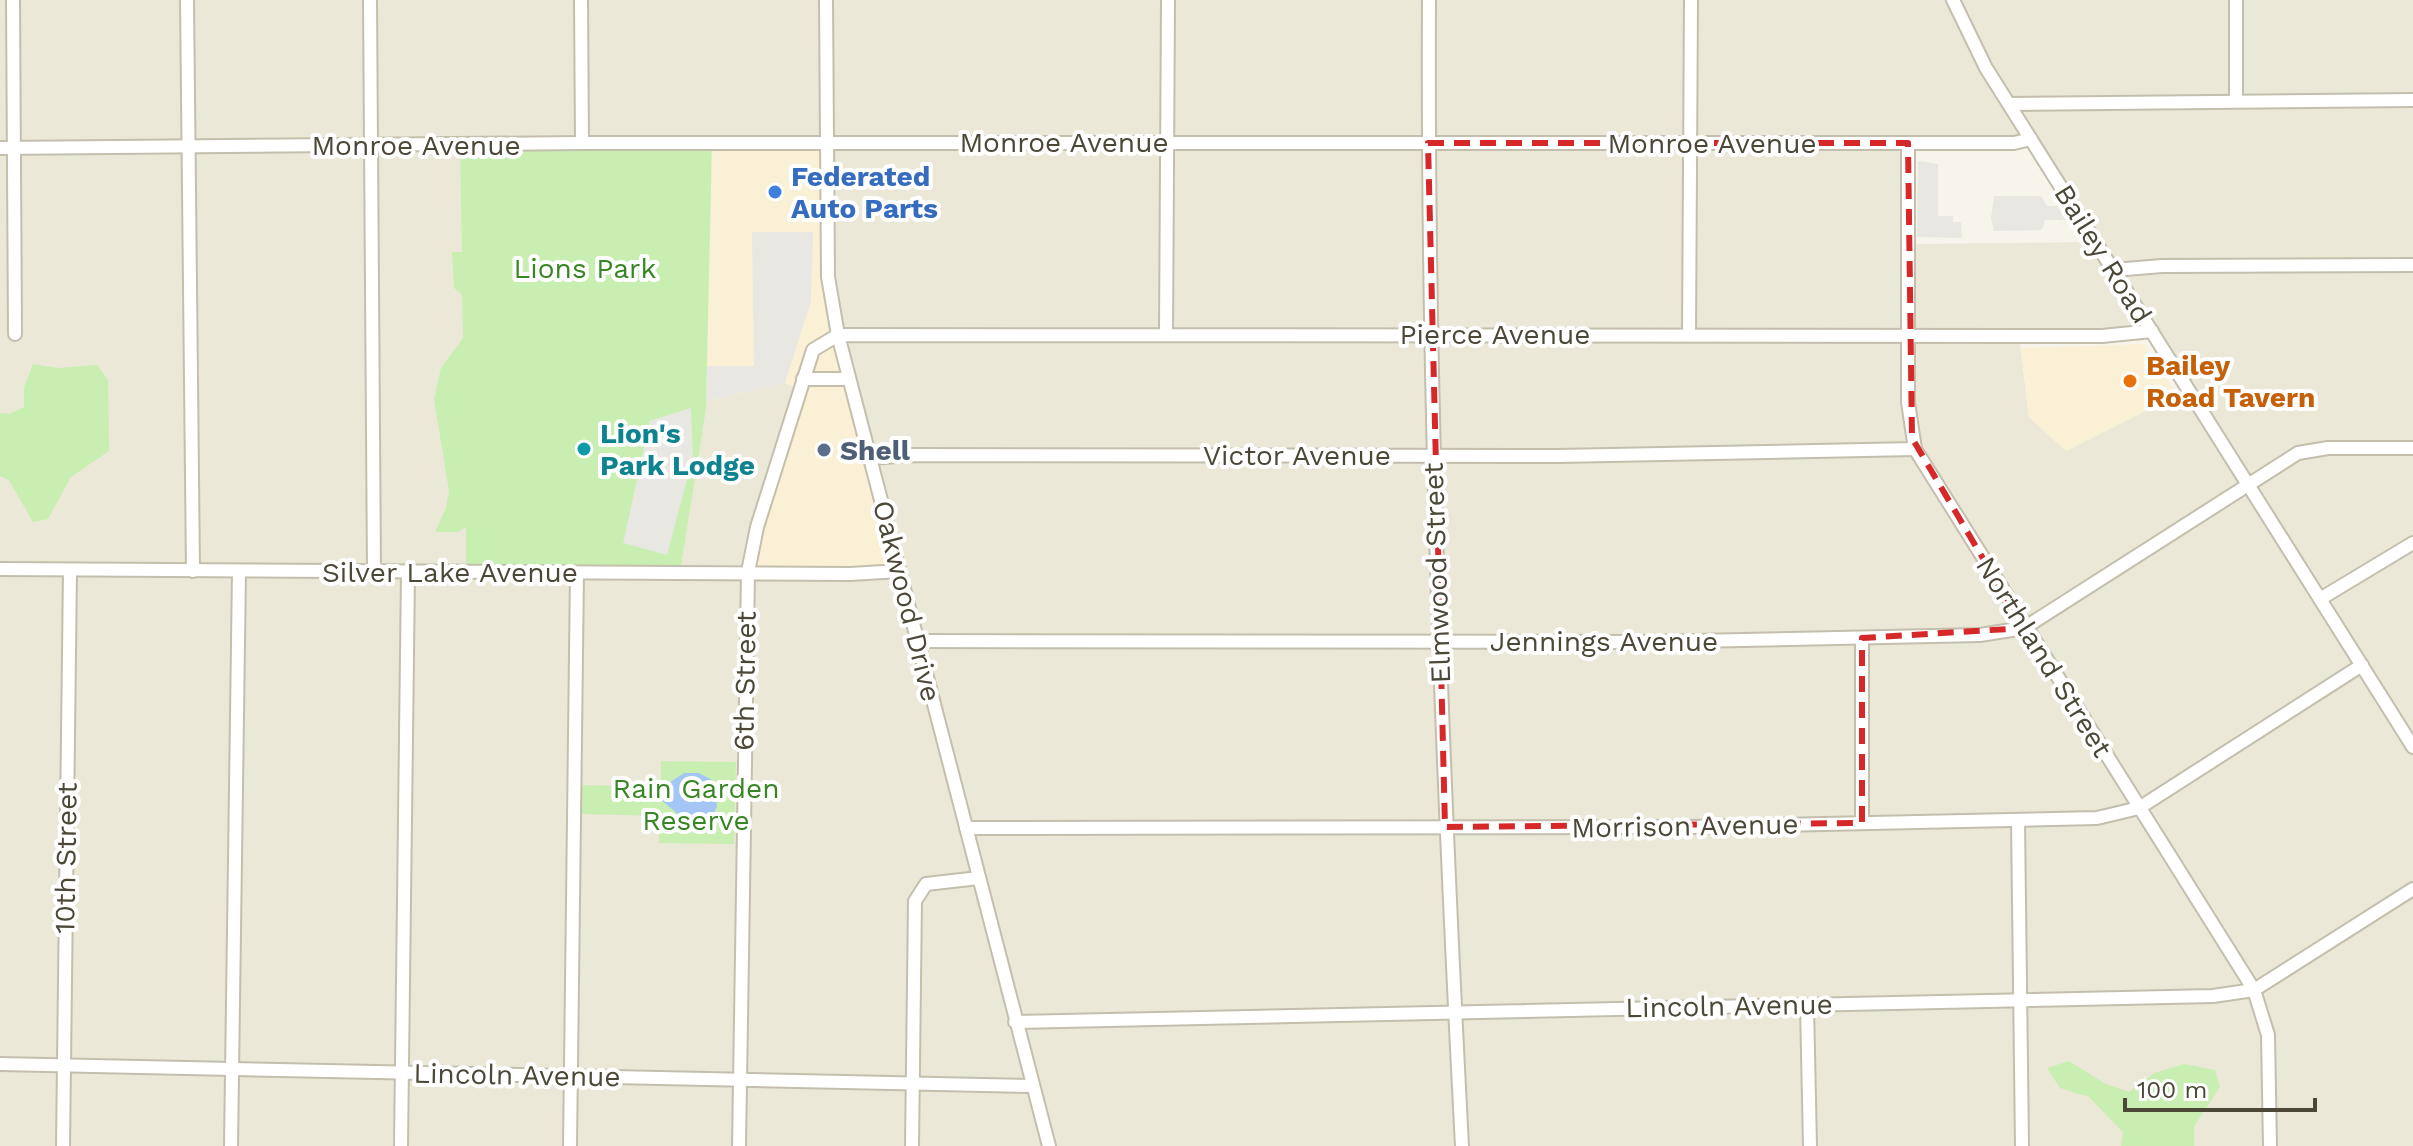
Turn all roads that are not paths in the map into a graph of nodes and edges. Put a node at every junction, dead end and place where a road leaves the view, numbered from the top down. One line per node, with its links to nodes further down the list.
1 (13, 0): 24 (street)
2 (187, 0): 22 (street)
3 (370, 0): 21 (street)
4 (581, 0): 16 (street)
5 (826, 0): 17 (street, Oakwood Drive)
6 (1168, 0): 15 (street)
7 (1429, 0): 18 (street, Elmwood Street)
8 (1691, 0): 19 (street)
9 (1953, 0): 13 (street, Bailey Road)
10 (2236, 0): 12 (street)
11 (2413, 100): 12 (street)
12 (2236, 101): 13 (street)
13 (2009, 104): 14 (street, Bailey Road)
14 (2031, 139): 20 (street, Monroe Avenue); 26 (street, Bailey Road)
15 (1166, 142): 17 (street, Monroe Avenue); 18 (street, Monroe Avenue); 29 (street)
16 (582, 143): 17 (street, Monroe Avenue); 21 (street, Monroe Avenue)
17 (827, 143): 32 (street, Oakwood Drive)
18 (1428, 143): 19 (street, Monroe Avenue); 30 (street, Elmwood Street)
19 (1690, 143): 20 (street, Monroe Avenue); 31 (street)
20 (1908, 143): 33 (street, Northland Street)
21 (371, 146): 22 (street, Monroe Avenue); 47 (street)
22 (188, 147): 24 (street, Monroe Avenue); 44 (street)
23 (0, 148): 24 (street, Monroe Avenue)
24 (14, 148): 28 (street)
25 (2413, 265): 26 (street)
26 (2114, 270): 27 (street, Bailey Road)
27 (2152, 331): 33 (street, Pierce Avenue); 40 (street, Bailey Road)
28 (15, 334)
29 (1166, 334): 30 (street, Pierce Avenue); 32 (street, Pierce Avenue)
30 (1431, 334): 31 (street, Pierce Avenue); 38 (street, Elmwood Street)
31 (1689, 334): 33 (street, Pierce Avenue)
32 (838, 335): 34 (street, 6th Street); 35 (street, Oakwood Drive)
33 (1907, 335): 37 (street, Northland Street)
34 (803, 379): 35 (street); 49 (street, 6th Street)
35 (849, 379): 39 (street, Oakwood Drive)
36 (2413, 448): 40 (street, Jennings Avenue)
37 (1915, 449): 38 (street, Victor Avenue); 52 (street, Northland Street)
38 (1432, 456): 39 (street, Victor Avenue); 55 (street, Elmwood Street)
39 (870, 458): 46 (street, Oakwood Drive)
40 (2248, 485): 51 (street, Bailey Road); 52 (street, Jennings Avenue)
41 (2413, 543): 51 (street)
42 (0, 569): 43 (street, Silver Lake Avenue)
43 (70, 570): 44 (street, Silver Lake Avenue); 71 (street, 10th Street)
44 (193, 571): 45 (street, Silver Lake Avenue)
45 (239, 571): 47 (street, Silver Lake Avenue); 72 (street)
46 (900, 571): 49 (street, Silver Lake Avenue); 54 (street, Oakwood Drive)
47 (374, 572): 48 (street, Silver Lake Avenue)
48 (408, 572): 50 (street, Silver Lake Avenue); 73 (street)
49 (748, 572): 50 (street, Silver Lake Avenue); 75 (street, 6th Street)
50 (577, 573): 74 (street)
51 (2320, 599): 56 (street, Bailey Road)
52 (2024, 628): 53 (street, Jennings Avenue); 58 (street, Northland Street)
53 (1862, 638): 55 (street, Jennings Avenue); 60 (street)
54 (918, 641): 55 (street, Jennings Avenue); 62 (street, Oakwood Drive)
55 (1438, 641): 61 (street, Elmwood Street)
56 (2362, 665): 57 (street, Bailey Road); 58 (street, Morrison Avenue)
57 (2413, 747)
58 (2139, 808): 59 (street, Morrison Avenue); 65 (street, Northland Street)
59 (2018, 821): 60 (street, Morrison Avenue); 66 (street)
60 (1862, 823): 61 (street, Morrison Avenue)
61 (1445, 827): 62 (street, Morrison Avenue); 68 (street, Elmwood Street)
62 (966, 828): 63 (street, Oakwood Drive)
63 (979, 878): 69 (street, Oakwood Drive); 76 (street)
64 (2413, 889): 65 (street, Lincoln Avenue)
65 (2254, 990): 66 (street, Lincoln Avenue); 88 (street, Northland Street)
66 (2021, 1001): 67 (street, Lincoln Avenue); 87 (street)
67 (1807, 1005): 68 (street, Lincoln Avenue); 86 (street)
68 (1453, 1012): 69 (street, Lincoln Avenue); 85 (street, Elmwood Street)
69 (1015, 1022): 77 (street, Oakwood Drive)
70 (0, 1064): 71 (street, Lincoln Avenue)
71 (64, 1064): 72 (street, Lincoln Avenue); 78 (street, 10th Street)
72 (232, 1068): 73 (street, Lincoln Avenue); 79 (street)
73 (402, 1072): 74 (street, Lincoln Avenue); 80 (street)
74 (571, 1075): 75 (street, Lincoln Avenue); 81 (street)
75 (739, 1080): 76 (street, Lincoln Avenue); 82 (street, 6th Street)
76 (913, 1083): 77 (street, Lincoln Avenue); 83 (street)
77 (1033, 1086): 84 (street, Oakwood Drive)
78 (63, 1146)
79 (231, 1146)
80 (401, 1146)
81 (570, 1146)
82 (739, 1146)
83 (912, 1146)
84 (1049, 1146)
85 (1462, 1146)
86 (1810, 1146)
87 (2022, 1146)
88 (2270, 1146)

